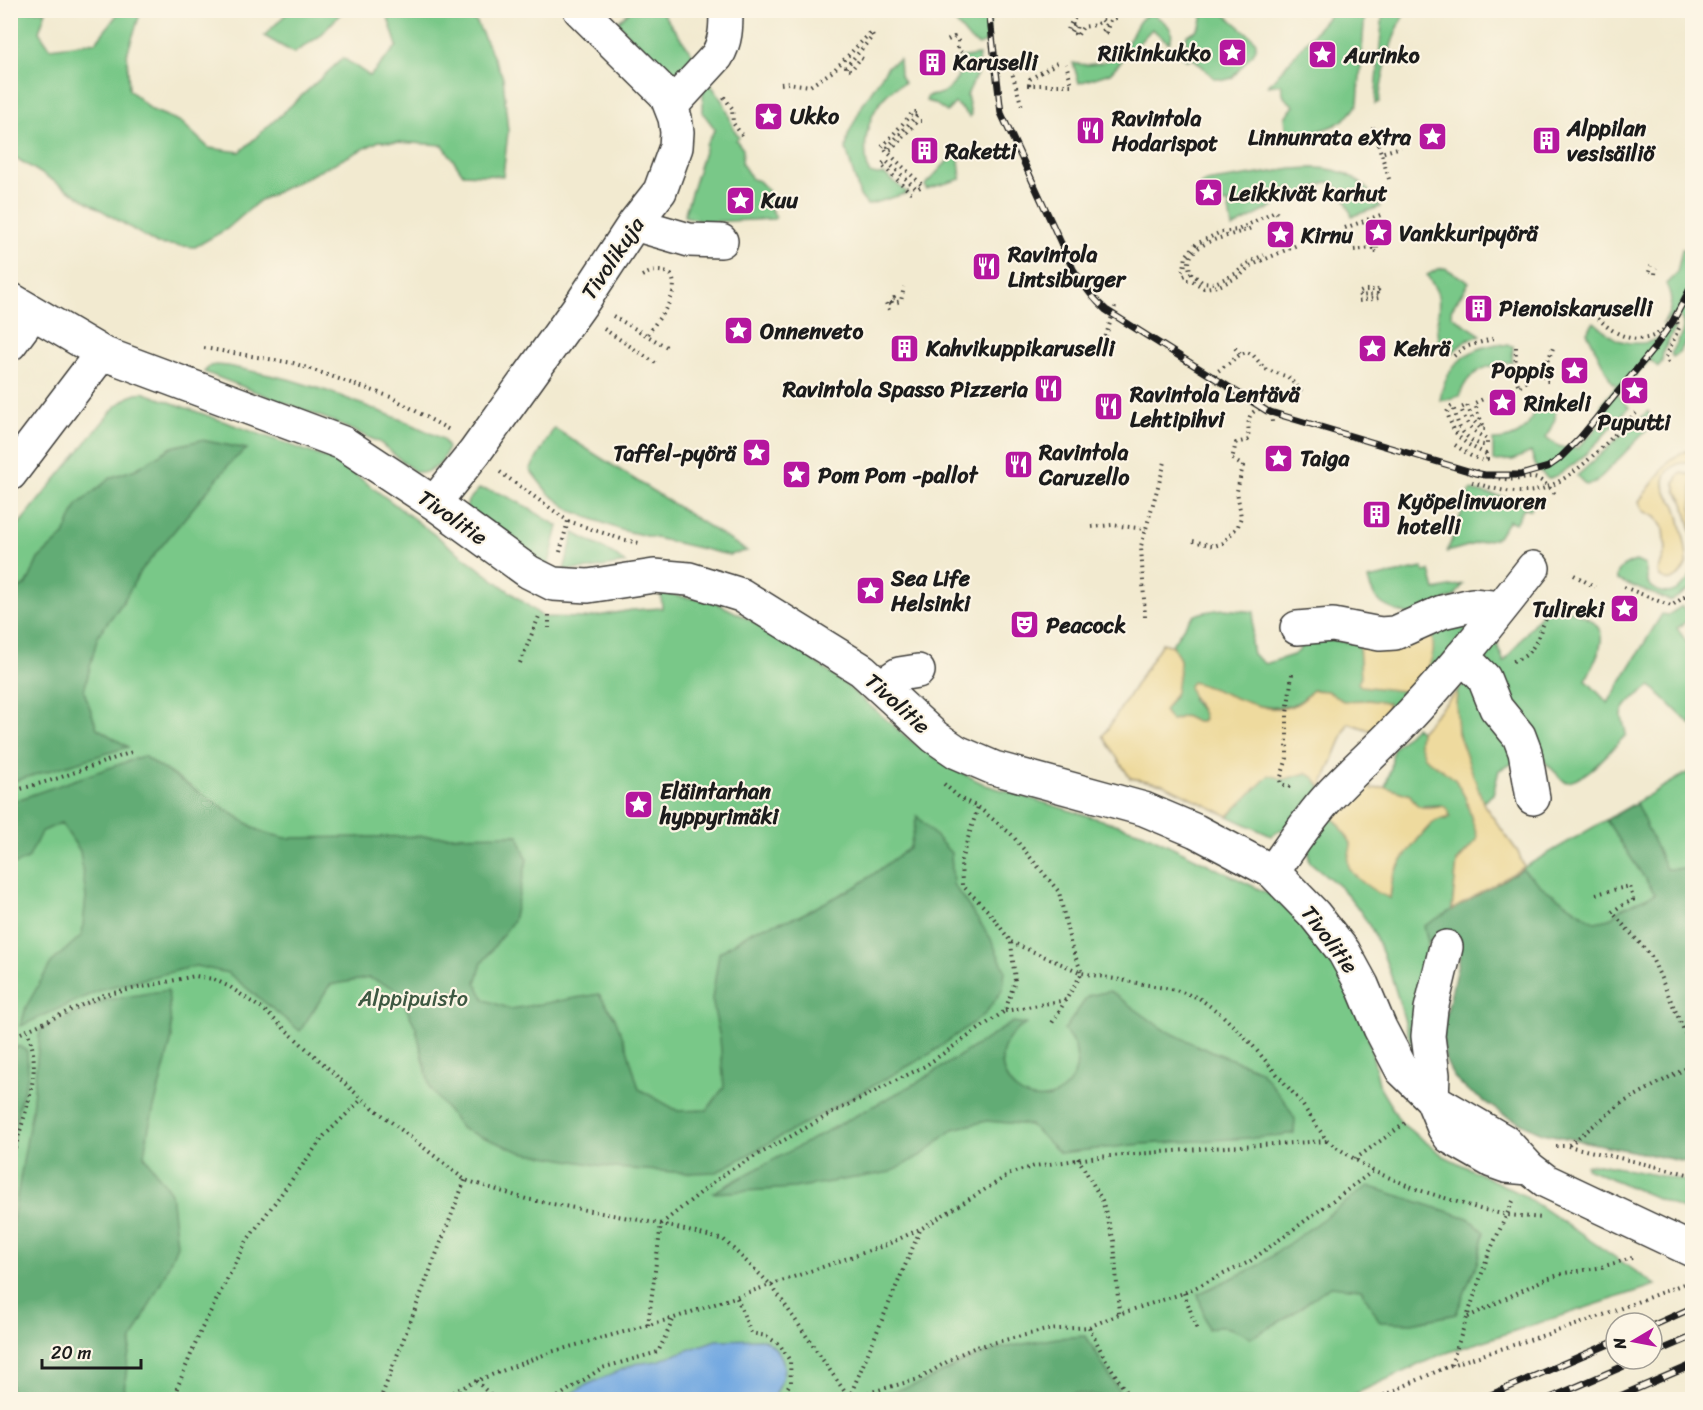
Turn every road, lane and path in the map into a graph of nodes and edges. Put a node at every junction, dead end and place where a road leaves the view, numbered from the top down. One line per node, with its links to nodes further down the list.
1 (580, 10): 16 (street, Tivolikuja)
2 (726, 10): 16 (street)
3 (1072, 10): 4 (path)
4 (1081, 10)
5 (1101, 10): 8 (path)
6 (1112, 10): 7 (path)
7 (1118, 11)
8 (1119, 17)
9 (948, 40): 10 (path)
10 (964, 55)
11 (863, 59): 15 (path)
12 (1057, 63): 13 (path)
13 (1066, 64)
14 (1011, 69): 17 (path)
15 (781, 84)
16 (671, 106): 26 (street, Tivolikuja)
17 (1022, 107)
18 (921, 121): 23 (path)
19 (1373, 127): 21 (path)
20 (1401, 147): 21 (path)
21 (1381, 153): 22 (path)
22 (1389, 179)
23 (911, 193)
24 (1277, 213): 39 (path)
25 (1383, 214): 28 (path)
26 (634, 224): 29 (street); 72 (street, Tivolikuja)
27 (1251, 228): 37 (path)
28 (1345, 228)
29 (722, 241)
30 (1297, 245): 39 (path)
31 (1377, 245): 32 (path)
32 (1354, 250)
33 (1264, 255): 37 (path)
34 (1651, 266): 36 (path)
35 (1656, 268): 38 (path)
36 (1649, 272)
37 (1191, 273): 39 (path)
38 (1654, 274)
39 (1184, 276)
40 (640, 277): 50 (path)
41 (904, 287): 46 (path)
42 (1380, 287): 43 (path)
43 (1359, 302)
44 (22, 306): 53 (street); 59 (street, Tivolitie)
45 (1115, 307): 57 (path)
46 (889, 310)
47 (614, 316): 50 (path)
48 (1598, 318): 63 (path)
49 (604, 328): 62 (path)
50 (648, 334): 54 (path)
51 (1495, 338): 61 (path)
52 (1554, 344): 65 (path)
53 (10, 345)
54 (667, 347)
55 (1516, 347): 64 (path)
56 (204, 348): 72 (path)
57 (1102, 348)
58 (1235, 348): 60 (path)
59 (102, 353): 75 (street); 78 (street, Tivolitie)
60 (1241, 354): 66 (path); 67 (path)
61 (1454, 356)
62 (657, 364)
63 (1669, 365)
64 (1527, 381)
65 (1548, 381)
66 (1203, 389)
67 (1304, 394)
68 (1485, 398): 71 (path)
69 (1636, 413): 76 (path, bridge)
70 (1272, 422): 82 (path)
71 (1455, 445)
72 (475, 452): 78 (street, Tivolikuja); 81 (path)
73 (1165, 462): 80 (path)
74 (1476, 471): 77 (path)
75 (10, 474)
76 (1472, 482)
77 (1555, 494)
78 (434, 503): 98 (street, Tivolitie)
79 (1092, 527): 80 (path)
80 (1146, 529): 91 (path)
81 (621, 539)
82 (1193, 541)
83 (1533, 568): 89 (street)
84 (1574, 575): 85 (path)
85 (1595, 587)
86 (1624, 587): 88 (path)
87 (1692, 592): 88 (path)
88 (1685, 597): 90 (path)
89 (1501, 608): 93 (street); 94 (street)
90 (1692, 609)
91 (1145, 617)
92 (1598, 618): 95 (path)
93 (1298, 628)
94 (1462, 656): 102 (street); 103 (street)
95 (1508, 660)
96 (918, 671): 98 (street)
97 (1292, 674): 103 (path)
98 (881, 686): 105 (street, Tivolitie)
99 (135, 751): 101 (path)
100 (943, 784): 104 (path)
101 (10, 792)
102 (1533, 798)
103 (1324, 802): 105 (street)
104 (978, 807): 107 (path); 109 (path)
105 (1274, 872): 117 (street, Tivolitie)
106 (1596, 894): 115 (path)
107 (1011, 942): 109 (path); 111 (path)
108 (1446, 947): 117 (street)
109 (1082, 973): 110 (path); 119 (path)
110 (1066, 1000): 111 (path); 112 (path)
111 (1005, 1011): 129 (path)
112 (1052, 1023)
113 (27, 1031): 114 (path); 118 (path); 124 (path)
114 (10, 1038)
115 (1692, 1048)
116 (1692, 1065): 120 (path)
117 (1432, 1099): 122 (path); 123 (street, Tivolitie)
118 (362, 1100): 127 (path); 147 (path)
119 (1327, 1141): 121 (path); 122 (path)
120 (1568, 1146): 123 (path); 126 (path)
121 (1078, 1158): 130 (path); 137 (path)
122 (1355, 1159): 125 (path)
123 (1529, 1168): 128 (path); 131 (street, Tivolitie)
124 (10, 1171)
125 (1373, 1171): 128 (path); 135 (path)
126 (1692, 1175)
127 (465, 1180): 129 (path); 148 (path)
128 (1507, 1215): 139 (path)
129 (661, 1224): 134 (path); 140 (path)
130 (922, 1228): 134 (path); 146 (path)
131 (1692, 1250)
132 (1635, 1257): 139 (path)
133 (1692, 1280): 143 (path)
134 (772, 1286): 136 (path); 146 (path)
135 (1184, 1293): 137 (path); 142 (path)
136 (737, 1298): 138 (path); 152 (path)
137 (1119, 1314): 141 (path)
138 (674, 1318): 140 (path); 151 (path)
139 (1466, 1318): 143 (path)
140 (648, 1324): 144 (path)
141 (1089, 1327): 146 (path); 153 (path)
142 (1198, 1332)
143 (1451, 1365): 155 (path)
144 (476, 1381): 149 (path); 150 (path)
145 (1194, 1398): 154 (path)
146 (849, 1399)
147 (172, 1400)
148 (380, 1400)
149 (437, 1400)
150 (496, 1400)
151 (553, 1400)
152 (780, 1400)
153 (1131, 1400)
154 (1187, 1400)
155 (1373, 1400)

